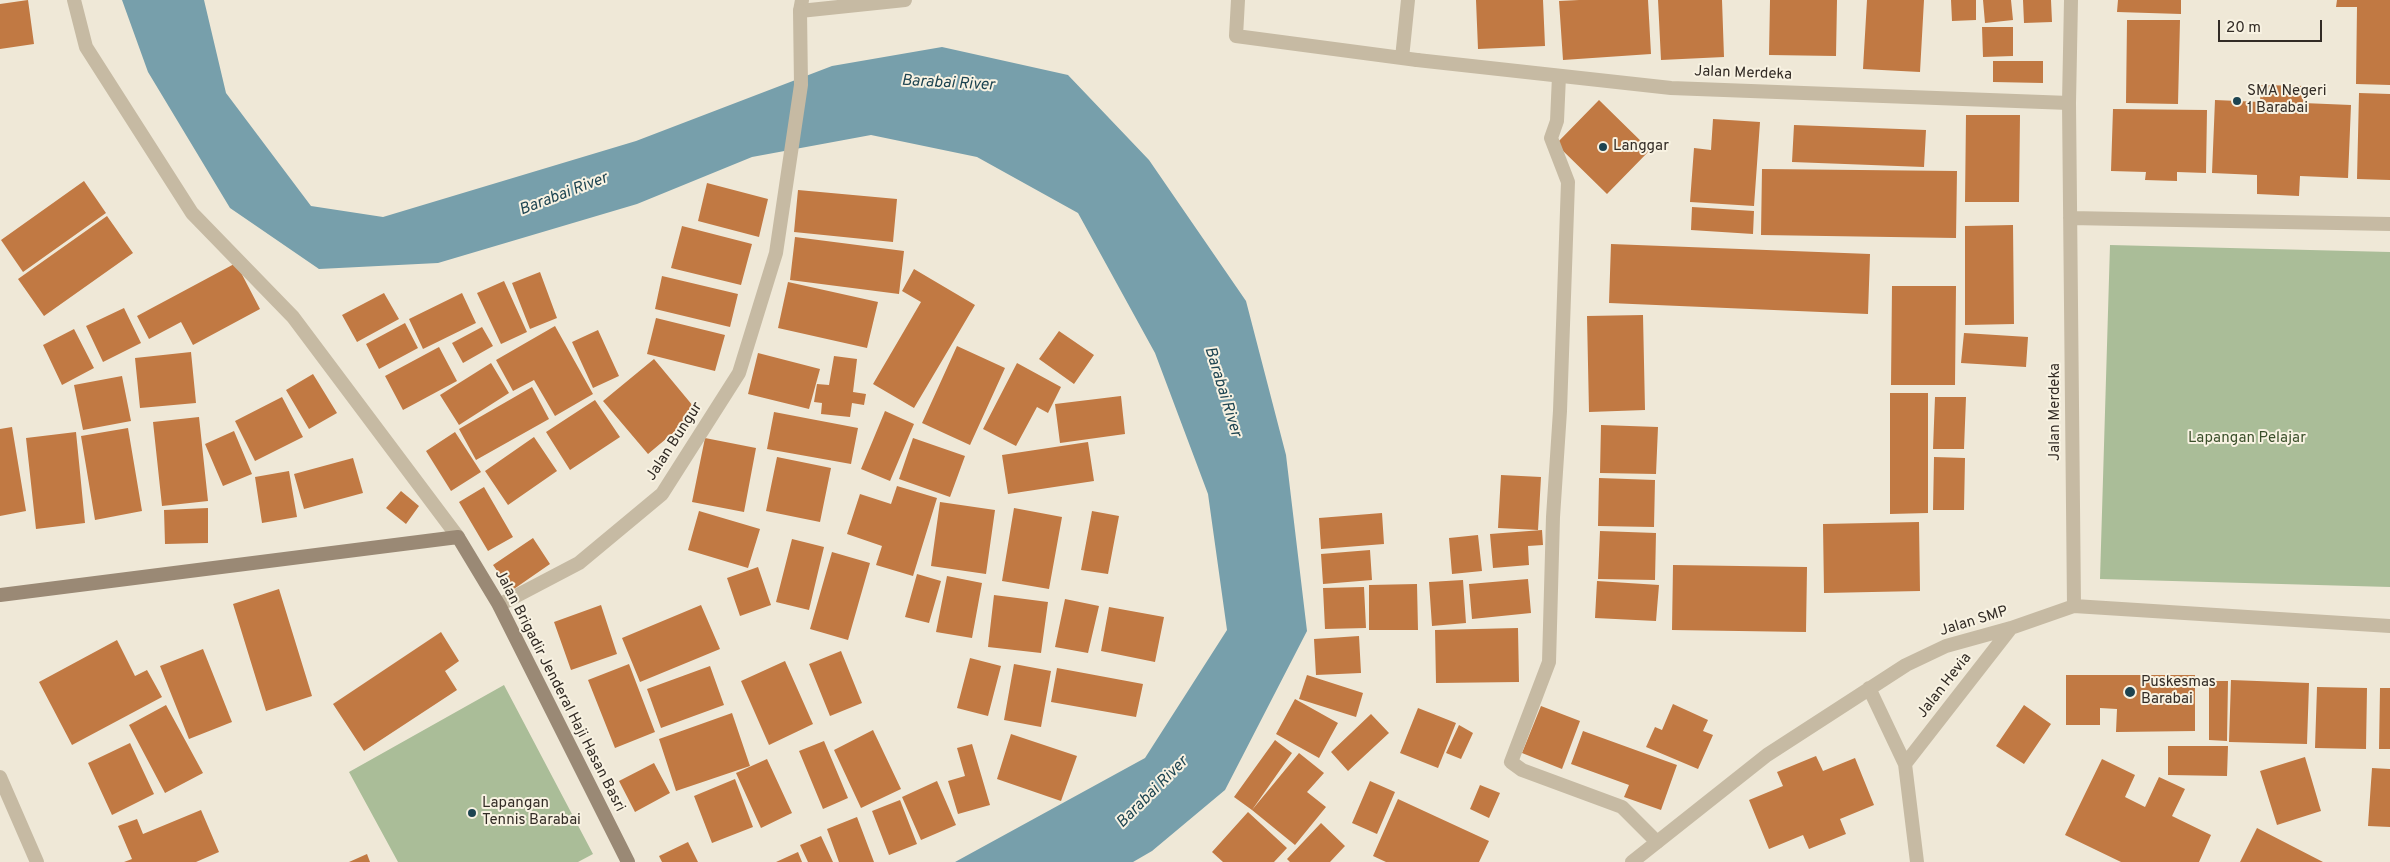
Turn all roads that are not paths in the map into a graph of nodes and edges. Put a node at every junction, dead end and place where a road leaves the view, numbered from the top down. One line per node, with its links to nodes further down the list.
1 (74, 0): 12 (street)
2 (904, 0): 6 (street)
3 (1238, 0): 7 (street, Jalan Merdeka)
4 (1408, 0): 7 (street)
5 (2071, 0): 9 (street, Jalan Merdeka)
6 (801, 5): 14 (street, Jalan Bungur)
7 (1402, 58): 8 (street, Jalan Merdeka)
8 (1559, 76): 9 (street, Jalan Merdeka); 21 (street)
9 (2069, 103): 10 (street, Jalan Merdeka)
10 (2070, 218): 11 (street); 15 (street, Jalan Merdeka)
11 (2390, 224)
12 (458, 537): 13 (main road); 14 (main road, Jalan Brigadir Jenderal Haji Hasan Basri)
13 (0, 595)
14 (500, 605): 23 (main road, Jalan Brigadir Jenderal Haji Hasan Basri)
15 (2074, 606): 16 (street, Jalan SMP); 17 (street, Jalan SMP)
16 (2390, 626)
17 (2011, 628): 18 (street, Jalan SMP); 19 (street, Jalan Hevia)
18 (1869, 688): 19 (street); 21 (street, Jalan SMP)
19 (1905, 764): 25 (street)
20 (0, 777): 22 (street)
21 (1657, 842): 24 (street, Jalan SMP)
22 (37, 862)
23 (628, 862)
24 (1632, 862)
25 (1916, 862)

